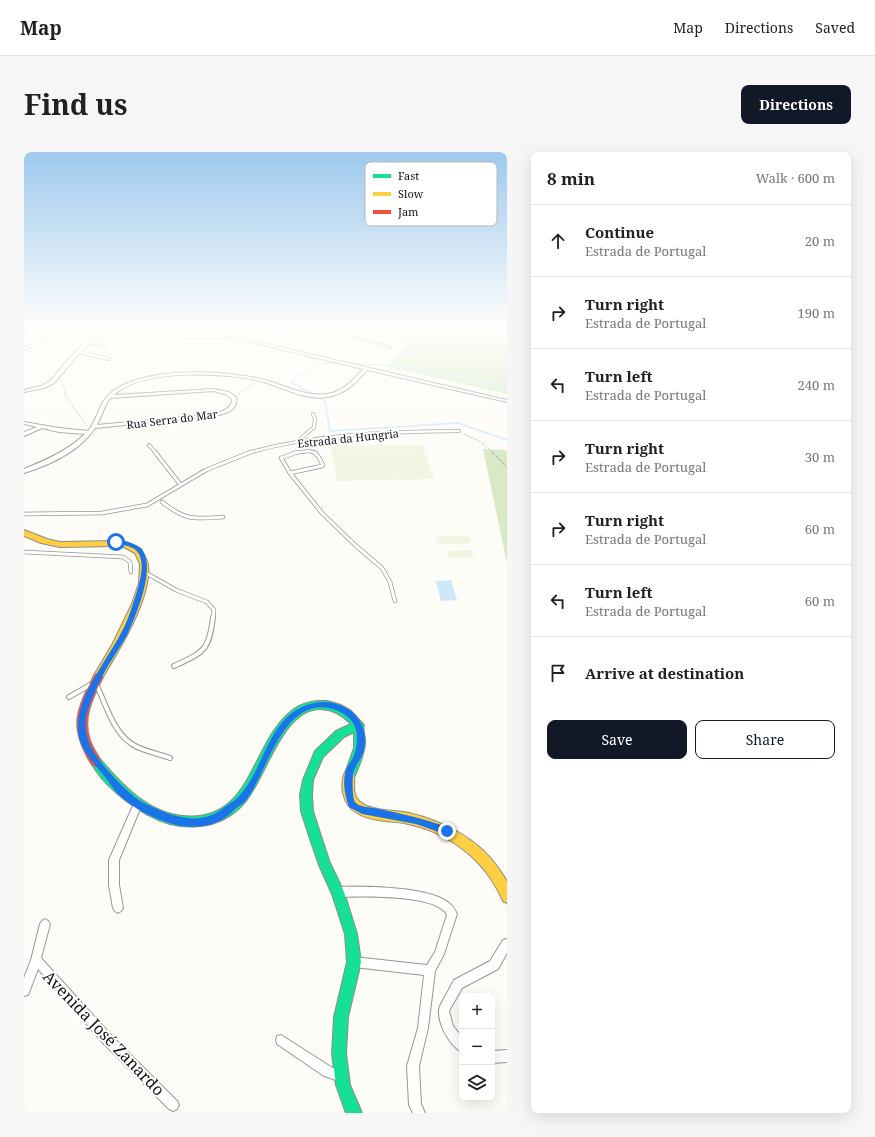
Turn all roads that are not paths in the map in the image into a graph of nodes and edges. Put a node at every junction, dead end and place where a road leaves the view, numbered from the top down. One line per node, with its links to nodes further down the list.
1 (60, 372): 4 (street)
2 (363, 372): 5 (street)
3 (382, 372): 6 (street)
4 (24, 391)
5 (109, 397): 10 (street); 10 (street, Rua Serra do Mar)
6 (507, 401)
7 (313, 414): 13 (lane)
8 (24, 424): 9 (street)
9 (41, 427): 10 (street); 12 (street)
10 (91, 430): 15 (street)
11 (459, 431): 13 (lane, Estrada da Hungria)
12 (24, 434)
13 (296, 443): 17 (lane, Estrada da Hungria)
14 (149, 445): 17 (lane)
15 (24, 471)
16 (289, 472): 16 (lane); 25 (lane)
17 (180, 484): 19 (lane, Estrada da Hungria)
18 (162, 502): 20 (lane)
19 (24, 514)
20 (223, 517)
21 (24, 533): 24 (street)
22 (24, 552): 23 (lane)
23 (131, 572)
24 (145, 573): 26 (lane); 27 (street)
25 (395, 601)
26 (174, 666)
27 (95, 682): 28 (lane); 30 (lane); 31 (street)
28 (69, 697)
29 (359, 725): 31 (street); 32 (street); 33 (street)
30 (170, 758)
31 (138, 804): 34 (street)
32 (338, 892): 38 (street); 39 (street)
33 (507, 897)
34 (118, 908)
35 (46, 924): 37 (street)
36 (507, 944): 42 (street)
37 (36, 960): 40 (street); 46 (street, Avenida José Zanardo)
38 (354, 962): 39 (street); 45 (street)
39 (430, 970): 48 (street)
40 (24, 991)
41 (281, 1040): 45 (street)
42 (459, 1042)
43 (507, 1056): 44 (street)
44 (495, 1057)
45 (342, 1076): 47 (street)
46 (173, 1105)
47 (354, 1113)
48 (419, 1113)

